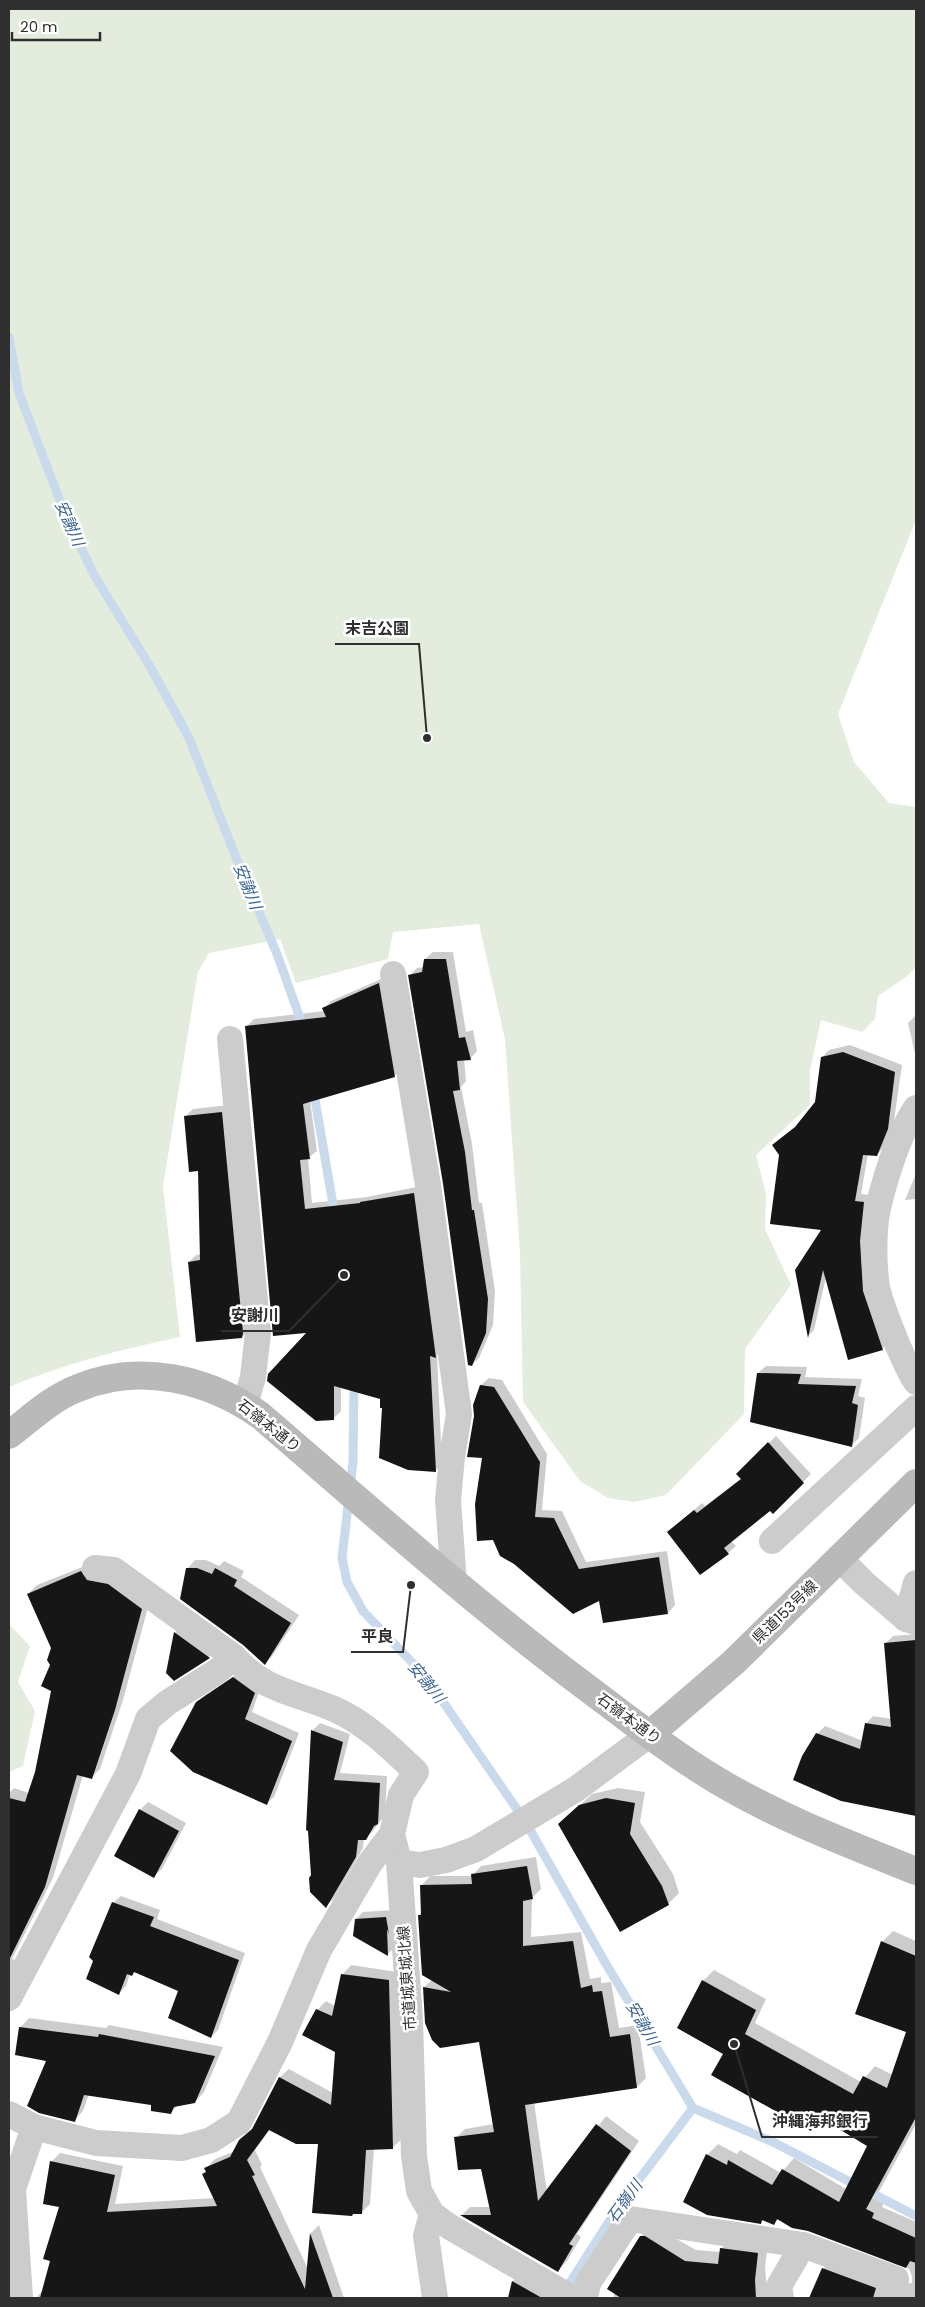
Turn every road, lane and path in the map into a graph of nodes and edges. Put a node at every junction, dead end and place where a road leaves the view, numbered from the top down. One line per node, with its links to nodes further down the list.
1 (393, 974): 12 (street)
2 (230, 1039): 5 (street)
3 (916, 1108): 4 (street)
4 (916, 1382)
5 (245, 1405): 7 (main road, 石嶺本通り); 12 (main road, 石嶺本通り)
6 (916, 1408): 9 (street)
7 (9, 1435)
8 (916, 1483): 10 (main road, 県道153号線)
9 (772, 1541)
10 (840, 1558): 14 (street); 16 (main road, 県道153号線)
11 (95, 1568): 15 (street)
12 (454, 1583): 16 (main road, 石嶺本通り)
13 (916, 1584): 14 (street)
14 (911, 1620)
15 (234, 1657): 17 (street); 20 (street)
16 (649, 1735): 18 (street); 19 (main road, 石嶺本通り)
17 (392, 1834): 18 (street, 市道城東城北線); 22 (street)
18 (399, 1862): 23 (street, 市道城東城北線)
19 (916, 1871)
20 (9, 1998)
21 (9, 2114): 22 (street)
22 (34, 2127): 26 (street)
23 (432, 2214): 27 (street); 28 (street, 市道城東城北線)
24 (803, 2245): 25 (street); 29 (street); 30 (street)
25 (896, 2280)
26 (20, 2298)
27 (435, 2298)
28 (572, 2298)
29 (585, 2298)
30 (781, 2298)

